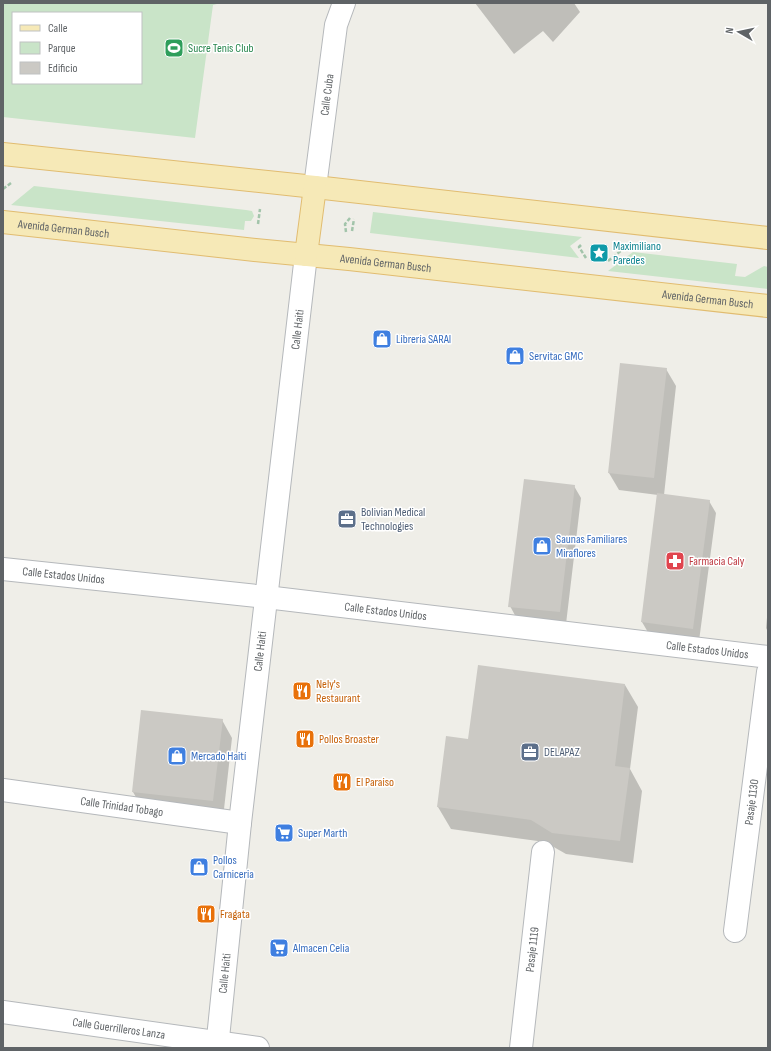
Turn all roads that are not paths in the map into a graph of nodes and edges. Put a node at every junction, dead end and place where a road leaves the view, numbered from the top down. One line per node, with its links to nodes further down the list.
1 (344, 3): 3 (street, Calle Cuba)
2 (3, 154): 3 (main road)
3 (315, 187): 5 (main road); 6 (main road)
4 (3, 222): 6 (main road, Avenida German Busch)
5 (768, 238)
6 (306, 255): 7 (main road, Avenida German Busch); 9 (street, Calle Haiti)
7 (768, 306)
8 (3, 569): 9 (street, Calle Estados Unidos)
9 (266, 597): 10 (street, Calle Estados Unidos); 13 (street, Calle Haiti)
10 (768, 657)
11 (768, 672): 15 (street, Pasaje 1130)
12 (3, 790): 13 (street, Calle Trinidad Tobago)
13 (240, 823): 17 (street, Calle Haiti)
14 (543, 852): 19 (street, Pasaje 1119)
15 (734, 931)
16 (3, 1012): 17 (street, Calle Guerrilleros Lanza)
17 (218, 1046): 18 (street, Calle Guerrilleros Lanza)
18 (258, 1048)
19 (521, 1048)

